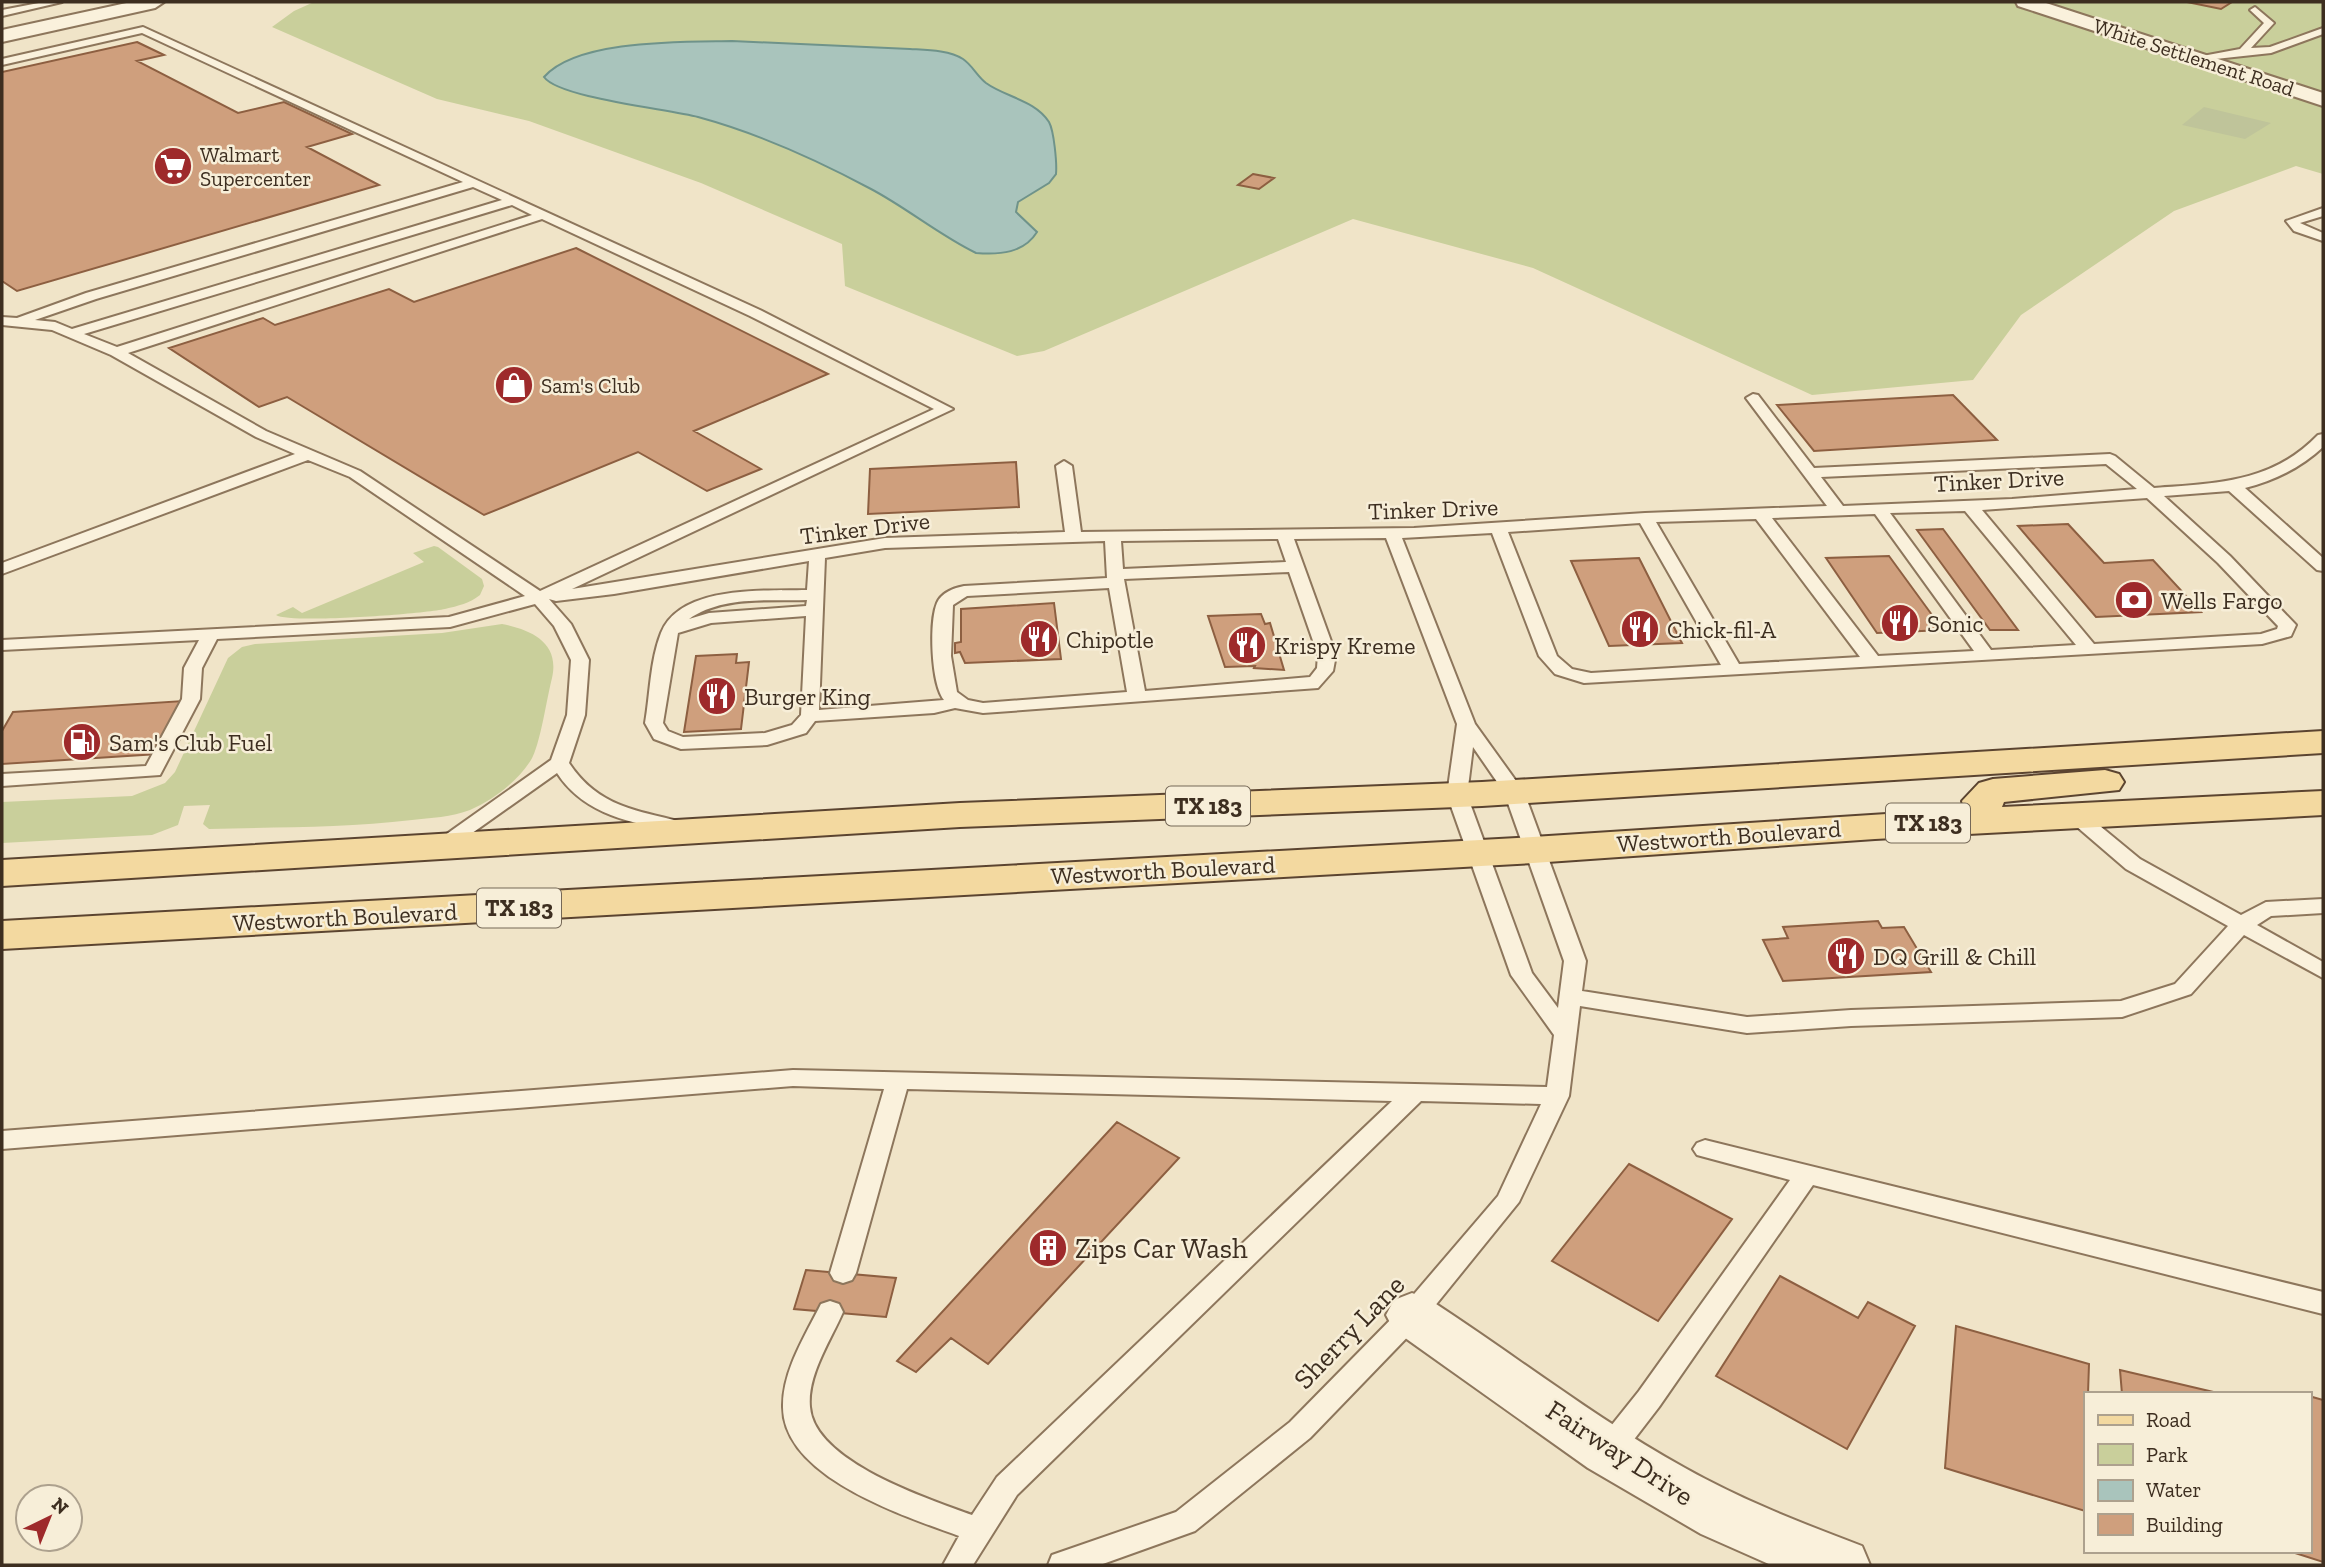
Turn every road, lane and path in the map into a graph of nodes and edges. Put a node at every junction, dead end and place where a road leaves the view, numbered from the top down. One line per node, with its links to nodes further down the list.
1 (57, 2): 5 (lane)
2 (155, 2): 7 (street)
3 (2025, 2): 9 (street, White Settlement Road)
4 (2255, 10): 8 (lane)
5 (2, 13)
6 (2323, 31): 8 (lane)
7 (2, 36)
8 (2242, 53): 9 (lane)
9 (2201, 59): 11 (street, White Settlement Road)
10 (2, 62): 12 (lane)
11 (2323, 100)
12 (473, 183): 13 (lane); 17 (lane)
13 (512, 201): 15 (lane); 17 (lane)
14 (2323, 212): 16 (lane)
15 (543, 215): 18 (lane); 44 (lane)
16 (2323, 237)
17 (230, 270): 18 (lane); 19 (lane); 20 (lane)
18 (278, 300): 21 (lane)
19 (9, 322): 20 (lane)
20 (72, 333): 21 (lane)
21 (116, 352): 24 (lane)
22 (1753, 398): 26 (lane)
23 (2320, 448): 27 (lane, Tinker Drive)
24 (309, 454): 42 (lane); 44 (lane)
25 (1064, 466): 37 (lane)
26 (1810, 473): 28 (lane, Tinker Drive); 31 (lane)
27 (2233, 486): 28 (lane, Tinker Drive); 40 (lane)
28 (2152, 492): 29 (lane, Tinker Drive); 48 (lane)
29 (1970, 506): 30 (lane, Tinker Drive); 48 (lane)
30 (1879, 509): 31 (lane, Tinker Drive); 49 (lane)
31 (1839, 511): 32 (lane, Tinker Drive)
32 (1760, 513): 33 (lane, Tinker Drive); 50 (lane)
33 (1645, 518): 34 (lane, Tinker Drive); 51 (lane)
34 (1499, 529): 35 (lane, Tinker Drive); 51 (lane)
35 (1392, 532): 36 (lane, Tinker Drive); 55 (lane)
36 (1285, 536): 38 (lane, Tinker Drive); 41 (lane)
37 (1074, 537): 38 (lane, Tinker Drive); 39 (lane, Tinker Drive)
38 (1113, 538): 43 (lane)
39 (817, 555): 44 (lane, Tinker Drive); 45 (lane)
40 (2323, 566)
41 (1297, 567): 43 (lane); 52 (lane)
42 (2, 569)
43 (1115, 579): 52 (lane); 53 (lane)
44 (539, 598): 46 (lane); 57 (lane)
45 (815, 602): 54 (lane); 54 (lane)
46 (211, 634): 47 (lane); 59 (lane)
47 (2, 645)
48 (2089, 649): 49 (lane)
49 (1986, 655): 50 (lane)
50 (1873, 662): 51 (lane)
51 (1733, 670)
52 (1137, 697): 53 (lane)
53 (952, 698): 54 (lane)
54 (810, 716)
55 (1466, 723): 60 (lane, Sherry Lane); 61 (lane)
56 (2323, 743): 60 (main road, TX 183)
57 (559, 763): 65 (lane); 66 (lane)
58 (2323, 766): 64 (main road)
59 (2, 780)
60 (1514, 792): 61 (main road, TX 183); 67 (lane, Sherry Lane)
61 (1457, 795): 65 (main road, TX 183); 68 (lane)
62 (2323, 803): 63 (main road, Westworth Boulevard / TX 183)
63 (2076, 816): 64 (main road, Westworth Boulevard / TX 183); 71 (lane)
64 (1986, 820): 67 (main road, Westworth Boulevard / TX 183)
65 (695, 830): 66 (main road, TX 183)
66 (436, 848): 69 (main road, TX 183)
67 (1533, 850): 68 (main road, Westworth Boulevard / TX 183); 74 (lane, Sherry Lane)
68 (1476, 853): 72 (main road, Westworth Boulevard / TX 183); 75 (lane)
69 (2, 873)
70 (2323, 906): 71 (lane)
71 (2241, 925): 73 (lane); 74 (lane)
72 (2, 935)
73 (2323, 971)
74 (1570, 997): 75 (lane, Sherry Lane)
75 (1565, 1034): 78 (lane, Sherry Lane)
76 (898, 1080): 77 (lane); 79 (lane); 82 (lane)
77 (1415, 1093): 78 (lane); 87 (lane)
78 (1557, 1096): 85 (lane, Sherry Lane)
79 (2, 1140)
80 (1705, 1149): 81 (lane)
81 (1806, 1176): 83 (lane); 86 (lane)
82 (843, 1273)
83 (2323, 1303)
84 (830, 1312): 87 (lane)
85 (1412, 1315): 86 (street, Fairway Drive); 89 (lane, Sherry Lane)
86 (1609, 1451): 90 (street, Fairway Drive)
87 (979, 1531): 88 (lane)
88 (957, 1565)
89 (1062, 1565)
90 (1841, 1565)

